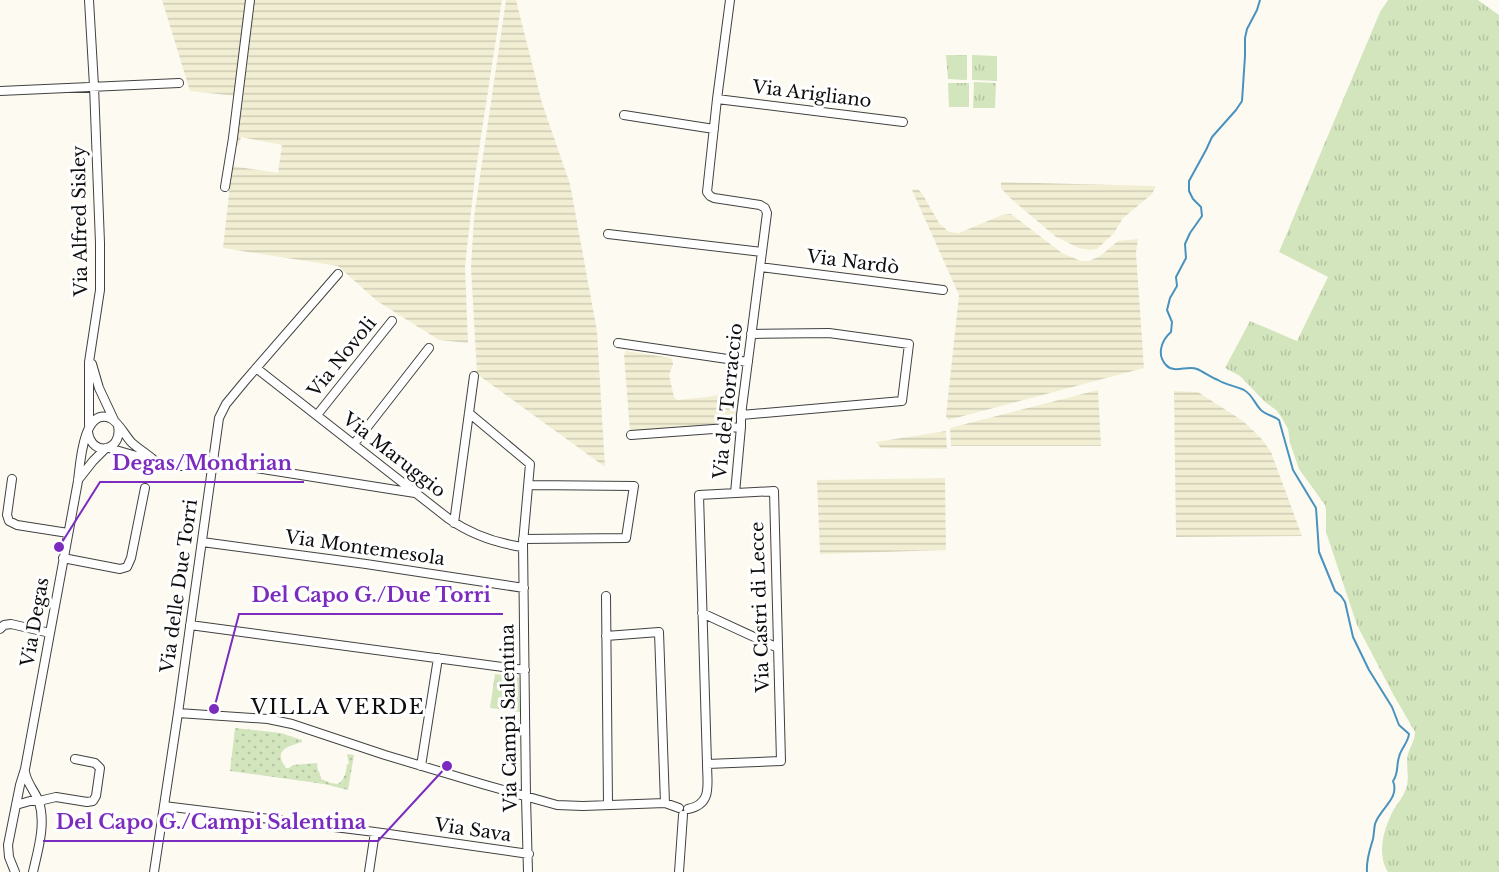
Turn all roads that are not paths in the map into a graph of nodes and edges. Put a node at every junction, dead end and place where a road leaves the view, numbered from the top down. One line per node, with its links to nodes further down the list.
1 (89, 0): 5 (street, Via Alfred Sisley)
2 (250, 0): 11 (street)
3 (730, 0): 7 (street, Via del Torraccio)
4 (179, 83): 5 (street)
5 (94, 86): 6 (street); 21 (street, Via Alfred Sisley)
6 (0, 92)
7 (717, 99): 9 (street, Via Arigliano); 10 (street, Via del Torraccio)
8 (624, 115): 10 (street)
9 (903, 122)
10 (714, 129): 13 (street, Via del Torraccio)
11 (225, 187)
12 (608, 234): 13 (street)
13 (762, 252): 14 (street, Via del Torraccio)
14 (760, 267): 16 (street, Via Nardò); 18 (street, Via del Torraccio)
15 (339, 274): 23 (street, Via delle Due Torri)
16 (943, 290)
17 (392, 321): 26 (street, Via Novoli)
18 (751, 334): 22 (street, Via del Torraccio); 27 (street)
19 (618, 343): 22 (street)
20 (429, 348): 32 (street)
21 (89, 355): 28 (street); 30 (street, Via Alfred Sisley)
22 (748, 362): 27 (street, Via del Torraccio)
23 (256, 368): 26 (street, Via Maruggio); 35 (street, Via delle Due Torri)
24 (474, 376): 25 (street)
25 (469, 413): 38 (street, Via Campi Salentina); 42 (street)
26 (316, 415): 32 (street, Via Maruggio)
27 (741, 415): 29 (street, Via del Torraccio)
28 (116, 423): 30 (street); 33 (street); 34 (street)
29 (741, 427): 31 (street); 41 (street, Via del Torraccio)
30 (89, 428): 33 (street); 37 (street, Via Degas)
31 (631, 435)
32 (354, 444): 40 (street, Via Maruggio)
33 (107, 448): 34 (street); 37 (street, Via Degas)
34 (154, 460): 35 (street)
35 (212, 461): 40 (street); 44 (street, Via delle Due Torri)
36 (12, 479): 43 (street)
37 (78, 481): 43 (street, Via Degas)
38 (529, 485): 45 (street, Via Campi Salentina); 45 (street, Via Maruggio)
39 (145, 488): 46 (street)
40 (415, 493): 42 (street, Via Maruggio)
41 (735, 493): 49 (street, Via del Torraccio); 54 (street, Via Castri di Lecce)
42 (454, 523): 45 (street, Via Maruggio)
43 (68, 533): 46 (street, Via Degas)
44 (202, 542): 47 (street, Via Montemesola); 50 (street, Via delle Due Torri)
45 (523, 543): 47 (street, Via Campi Salentina)
46 (63, 558): 52 (street, Via Degas)
47 (524, 588): 56 (street, Via Campi Salentina)
48 (606, 596): 53 (street)
49 (702, 613): 54 (street); 59 (street, Via del Torraccio)
50 (190, 625): 55 (street); 57 (street, Via delle Due Torri)
51 (0, 629): 52 (street)
52 (50, 633): 61 (street, Via Degas)
53 (606, 636): 64 (street); 66 (street)
54 (778, 648): 59 (street, Via Castri di Lecce)
55 (438, 658): 56 (street); 60 (street)
56 (525, 670): 62 (street, Via Campi Salentina)
57 (178, 713): 60 (street); 67 (street, Via delle Due Torri)
58 (75, 759): 63 (street)
59 (707, 764): 68 (street, Via del Torraccio)
60 (421, 765): 62 (street)
61 (25, 769): 63 (street); 65 (street, Via Degas)
62 (526, 797): 66 (street); 71 (street, Via Campi Salentina)
63 (39, 801): 65 (street); 72 (street)
64 (665, 803): 66 (street); 68 (street)
65 (16, 805): 70 (street, Via Degas)
66 (608, 805)
67 (164, 806): 69 (street, Via Sava); 74 (street, Via delle Due Torri)
68 (684, 811): 77 (street)
69 (375, 832): 71 (street, Via Sava); 75 (street)
70 (4, 840): 73 (street, Via Degas)
71 (529, 854): 76 (street, Via Campi Salentina)
72 (34, 869): 73 (street)
73 (15, 872)
74 (154, 872)
75 (369, 872)
76 (528, 872)
77 (678, 872)

